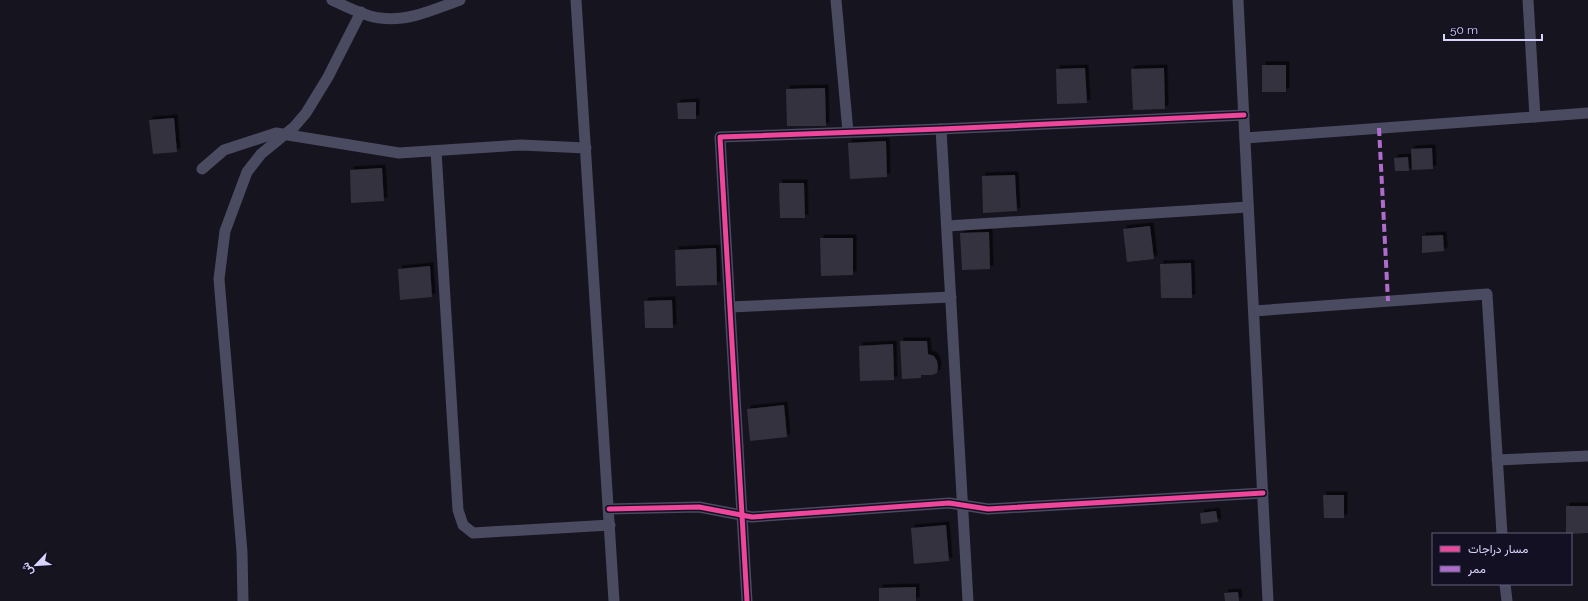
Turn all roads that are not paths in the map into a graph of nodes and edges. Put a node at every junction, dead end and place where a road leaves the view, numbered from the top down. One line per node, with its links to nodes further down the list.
1 (332, 0): 7 (street)
2 (460, 0): 7 (street)
3 (576, 0): 15 (street)
4 (836, 0): 12 (street)
5 (1238, 0): 9 (street)
6 (1528, 0): 10 (street)
7 (361, 12): 13 (street)
8 (1588, 114): 10 (street)
9 (1244, 115): 11 (street); 14 (street)
10 (1535, 117): 14 (street)
11 (941, 129): 12 (street); 19 (street)
12 (848, 132): 21 (street)
13 (285, 135): 16 (street); 17 (street); 32 (street)
14 (1245, 138): 18 (street)
15 (586, 148): 16 (street); 27 (street)
16 (436, 151): 29 (street)
17 (202, 169)
18 (1248, 207): 19 (street); 22 (street)
19 (947, 226): 20 (street)
20 (951, 297): 21 (street); 26 (street)
21 (730, 307): 28 (street)
22 (1254, 311): 24 (street); 25 (street)
23 (1588, 456): 24 (street)
24 (1497, 460): 30 (street)
25 (1263, 492): 26 (street); 36 (street)
26 (963, 505): 28 (street); 35 (street)
27 (609, 509): 28 (street); 29 (street)
28 (742, 515): 34 (street)
29 (610, 525): 33 (street)
30 (1502, 533)
31 (1505, 585): 37 (street)
32 (243, 601)
33 (614, 601)
34 (747, 601)
35 (968, 601)
36 (1268, 601)
37 (1506, 601)

